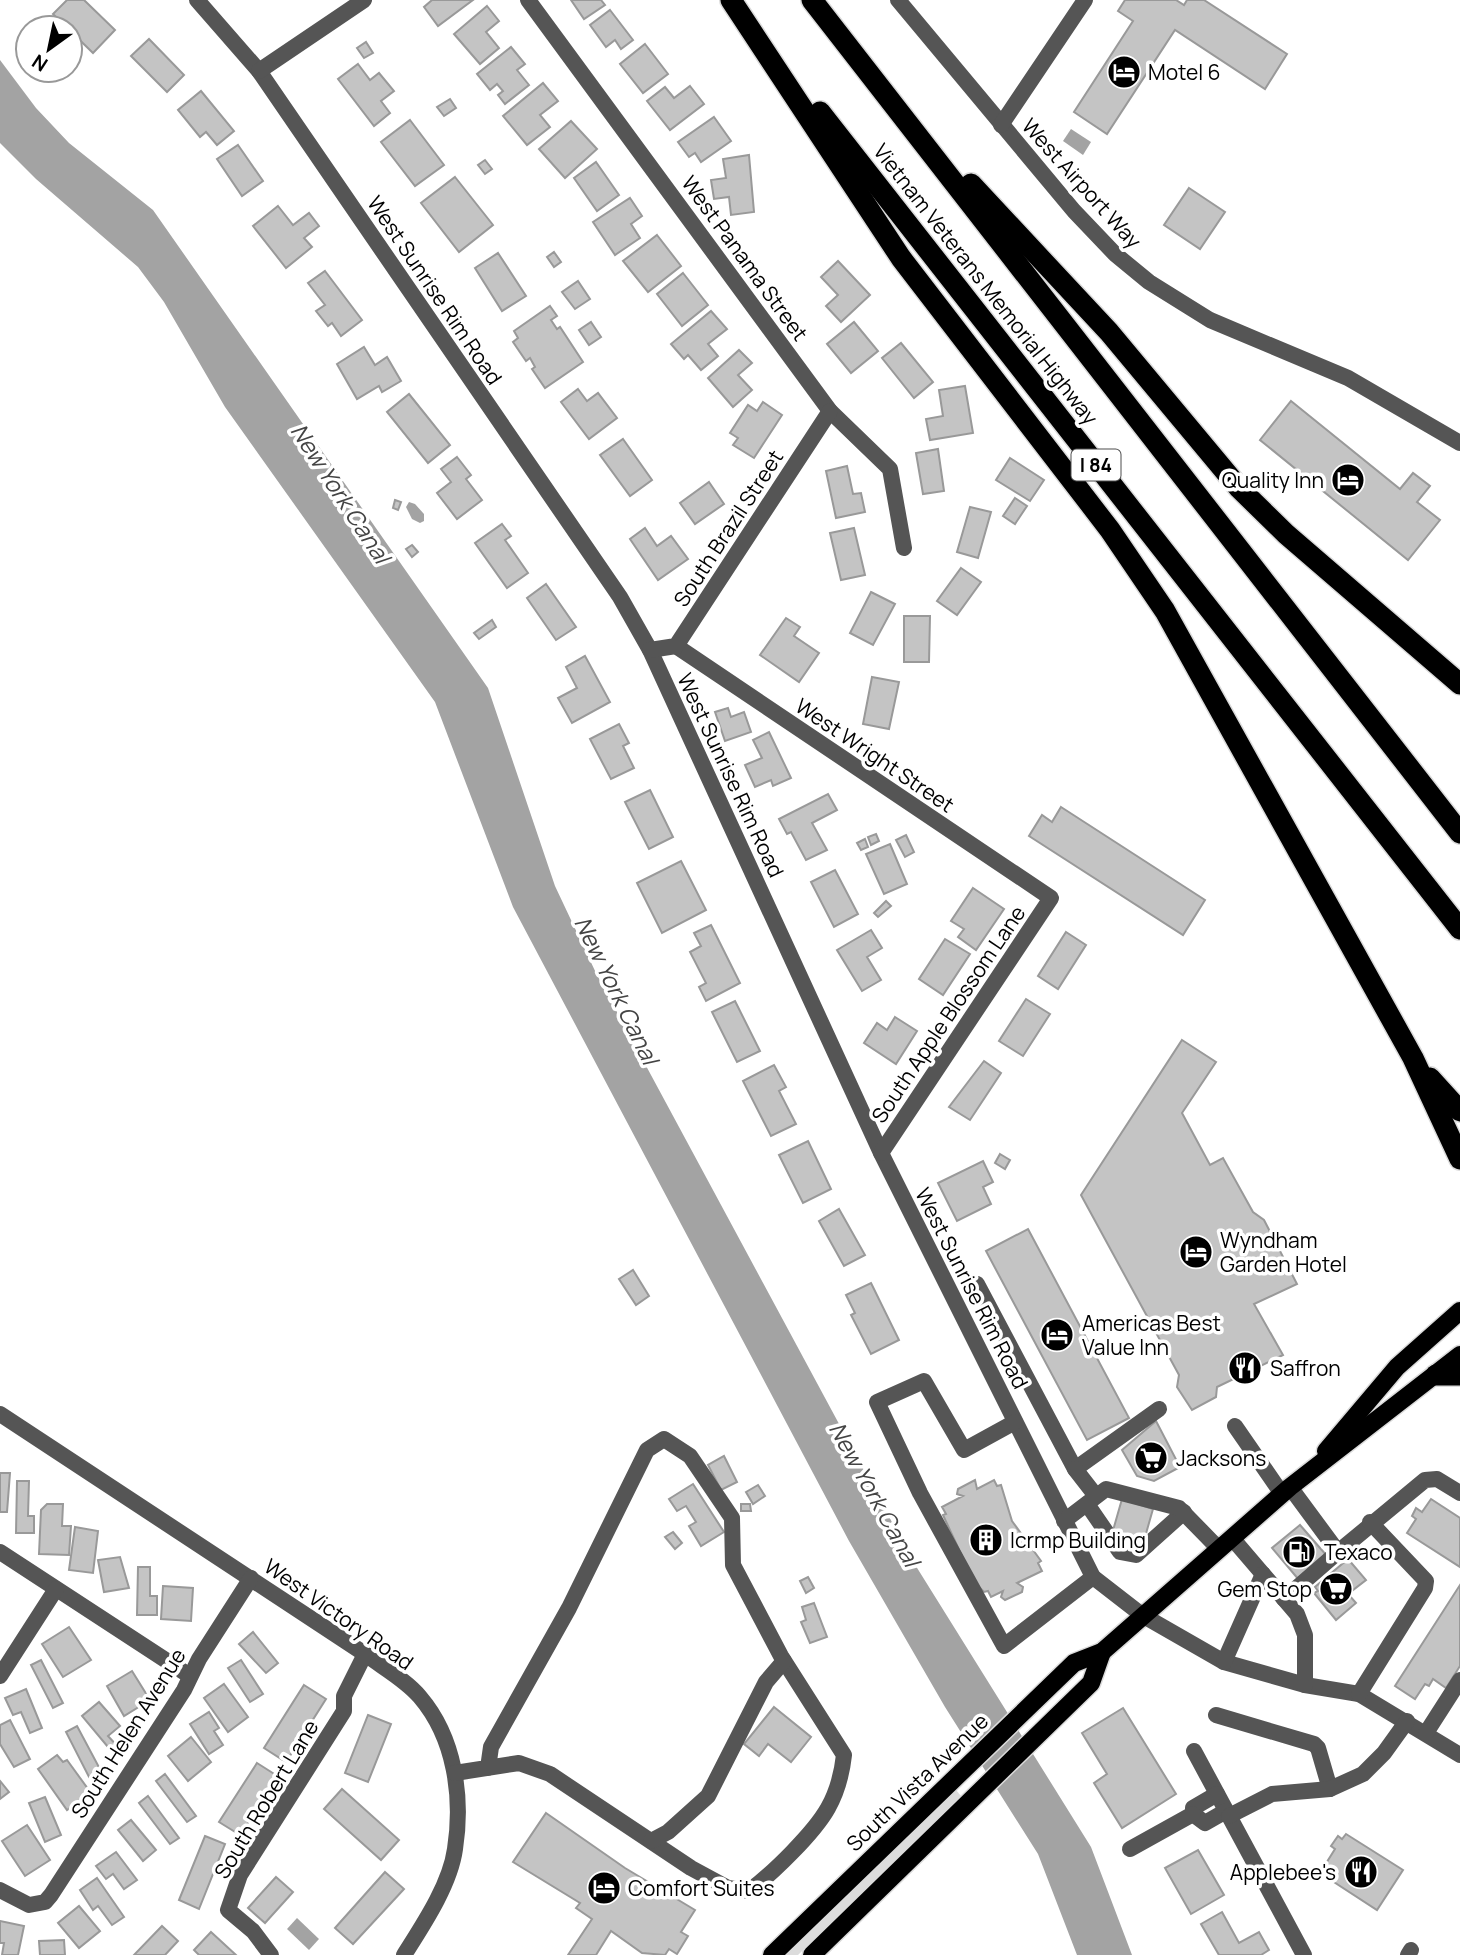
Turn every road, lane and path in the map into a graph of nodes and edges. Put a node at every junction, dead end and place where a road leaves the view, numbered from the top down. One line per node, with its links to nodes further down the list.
1 (197, 0): 8 (street, West Sunrise Rim Road)
2 (364, 0): 8 (street)
3 (528, 0): 11 (street, West Panama Street)
4 (731, 0): 19 (highway, Vietnam Veterans Memorial Highway / I 84); 20 (highway)
5 (812, 0): 9 (highway, Vietnam Veterans Memorial Highway)
6 (898, 0): 10 (street, West Airport Way)
7 (1086, 0): 10 (street)
8 (259, 71): 15 (street, West Sunrise Rim Road)
9 (869, 74): 16 (highway); 17 (highway, Vietnam Veterans Memorial Highway)
10 (1001, 125): 12 (street, West Airport Way)
11 (830, 411): 13 (street, West Panama Street); 14 (street, South Brazil Street)
12 (1460, 443)
13 (904, 548)
14 (676, 646): 15 (street); 18 (street, West Wright Street)
15 (650, 650): 22 (street, West Sunrise Rim Road)
16 (1460, 684)
17 (1460, 833)
18 (1051, 898): 22 (street, South Apple Blossom Lane)
19 (1460, 929)
20 (1413, 1058): 21 (highway); 23 (highway)
21 (1460, 1111)
22 (881, 1153): 28 (street, West Sunrise Rim Road)
23 (1460, 1159)
24 (977, 1284): 26 (street)
25 (1460, 1311): 36 (main road, South Vista Avenue)
26 (1015, 1355): 28 (street); 35 (street)
27 (1460, 1355): 29 (main road, South Vista Avenue)
28 (989, 1370): 33 (street, West Sunrise Rim Road)
29 (1436, 1375): 30 (highway); 36 (main road, South Vista Avenue)
30 (1460, 1375)
31 (1159, 1409): 35 (street)
32 (0, 1414): 48 (street, West Victory Road)
33 (1015, 1422): 41 (street, West Sunrise Rim Road); 47 (street)
34 (1235, 1426): 37 (street)
35 (1075, 1469): 39 (street)
36 (1308, 1473): 37 (main road, South Vista Avenue)
37 (1286, 1491): 43 (main road, South Vista Avenue); 45 (street)
38 (1460, 1493): 42 (street)
39 (1092, 1500): 40 (street); 40 (street); 41 (street)
40 (1184, 1512): 43 (street)
41 (1064, 1521): 47 (street, West Sunrise Rim Road)
42 (1370, 1522): 45 (street); 60 (street)
43 (1225, 1543): 46 (street); 51 (main road, South Vista Avenue)
44 (0, 1552): 49 (street)
45 (1338, 1552): 50 (street)
46 (1263, 1574): 50 (street); 55 (street)
47 (1093, 1577): 51 (street, West Sunrise Rim Road)
48 (251, 1578): 53 (street, West Victory Road); 57 (street, South Helen Avenue)
49 (56, 1589): 56 (street); 57 (street)
50 (1284, 1599): 59 (street)
51 (1142, 1615): 52 (main road, South Vista Avenue); 55 (street, West Sunrise Rim Road)
52 (1102, 1653): 77 (main road, South Vista Avenue); 78 (main road, South Vista Avenue)
53 (365, 1654): 67 (street, West Victory Road); 75 (street, South Robert Lane)
54 (784, 1661): 66 (street); 72 (street); 72 (street)
55 (1224, 1662): 59 (street, West Sunrise Rim Road)
56 (0, 1676)
57 (190, 1676): 74 (street, South Helen Avenue)
58 (1460, 1680): 63 (street)
59 (1305, 1685): 60 (street, West Sunrise Rim Road)
60 (1359, 1694): 62 (street, West Sunrise Rim Road)
61 (1216, 1715): 68 (street)
62 (1407, 1721): 63 (street, West Sunrise Rim Road); 68 (street)
63 (1426, 1733): 65 (street, West Sunrise Rim Road)
64 (1194, 1751): 69 (street)
65 (1460, 1755)
66 (488, 1768): 67 (street); 72 (street)
67 (455, 1773): 76 (street, West Victory Road)
68 (1330, 1788): 70 (street)
69 (1217, 1794): 70 (street); 71 (street)
70 (1228, 1814): 71 (street); 79 (street)
71 (1193, 1815): 73 (street)
72 (651, 1841)
73 (1130, 1849)
74 (0, 1890)
75 (271, 1955)
76 (404, 1955)
77 (772, 1955)
78 (812, 1955)
79 (1304, 1955)

